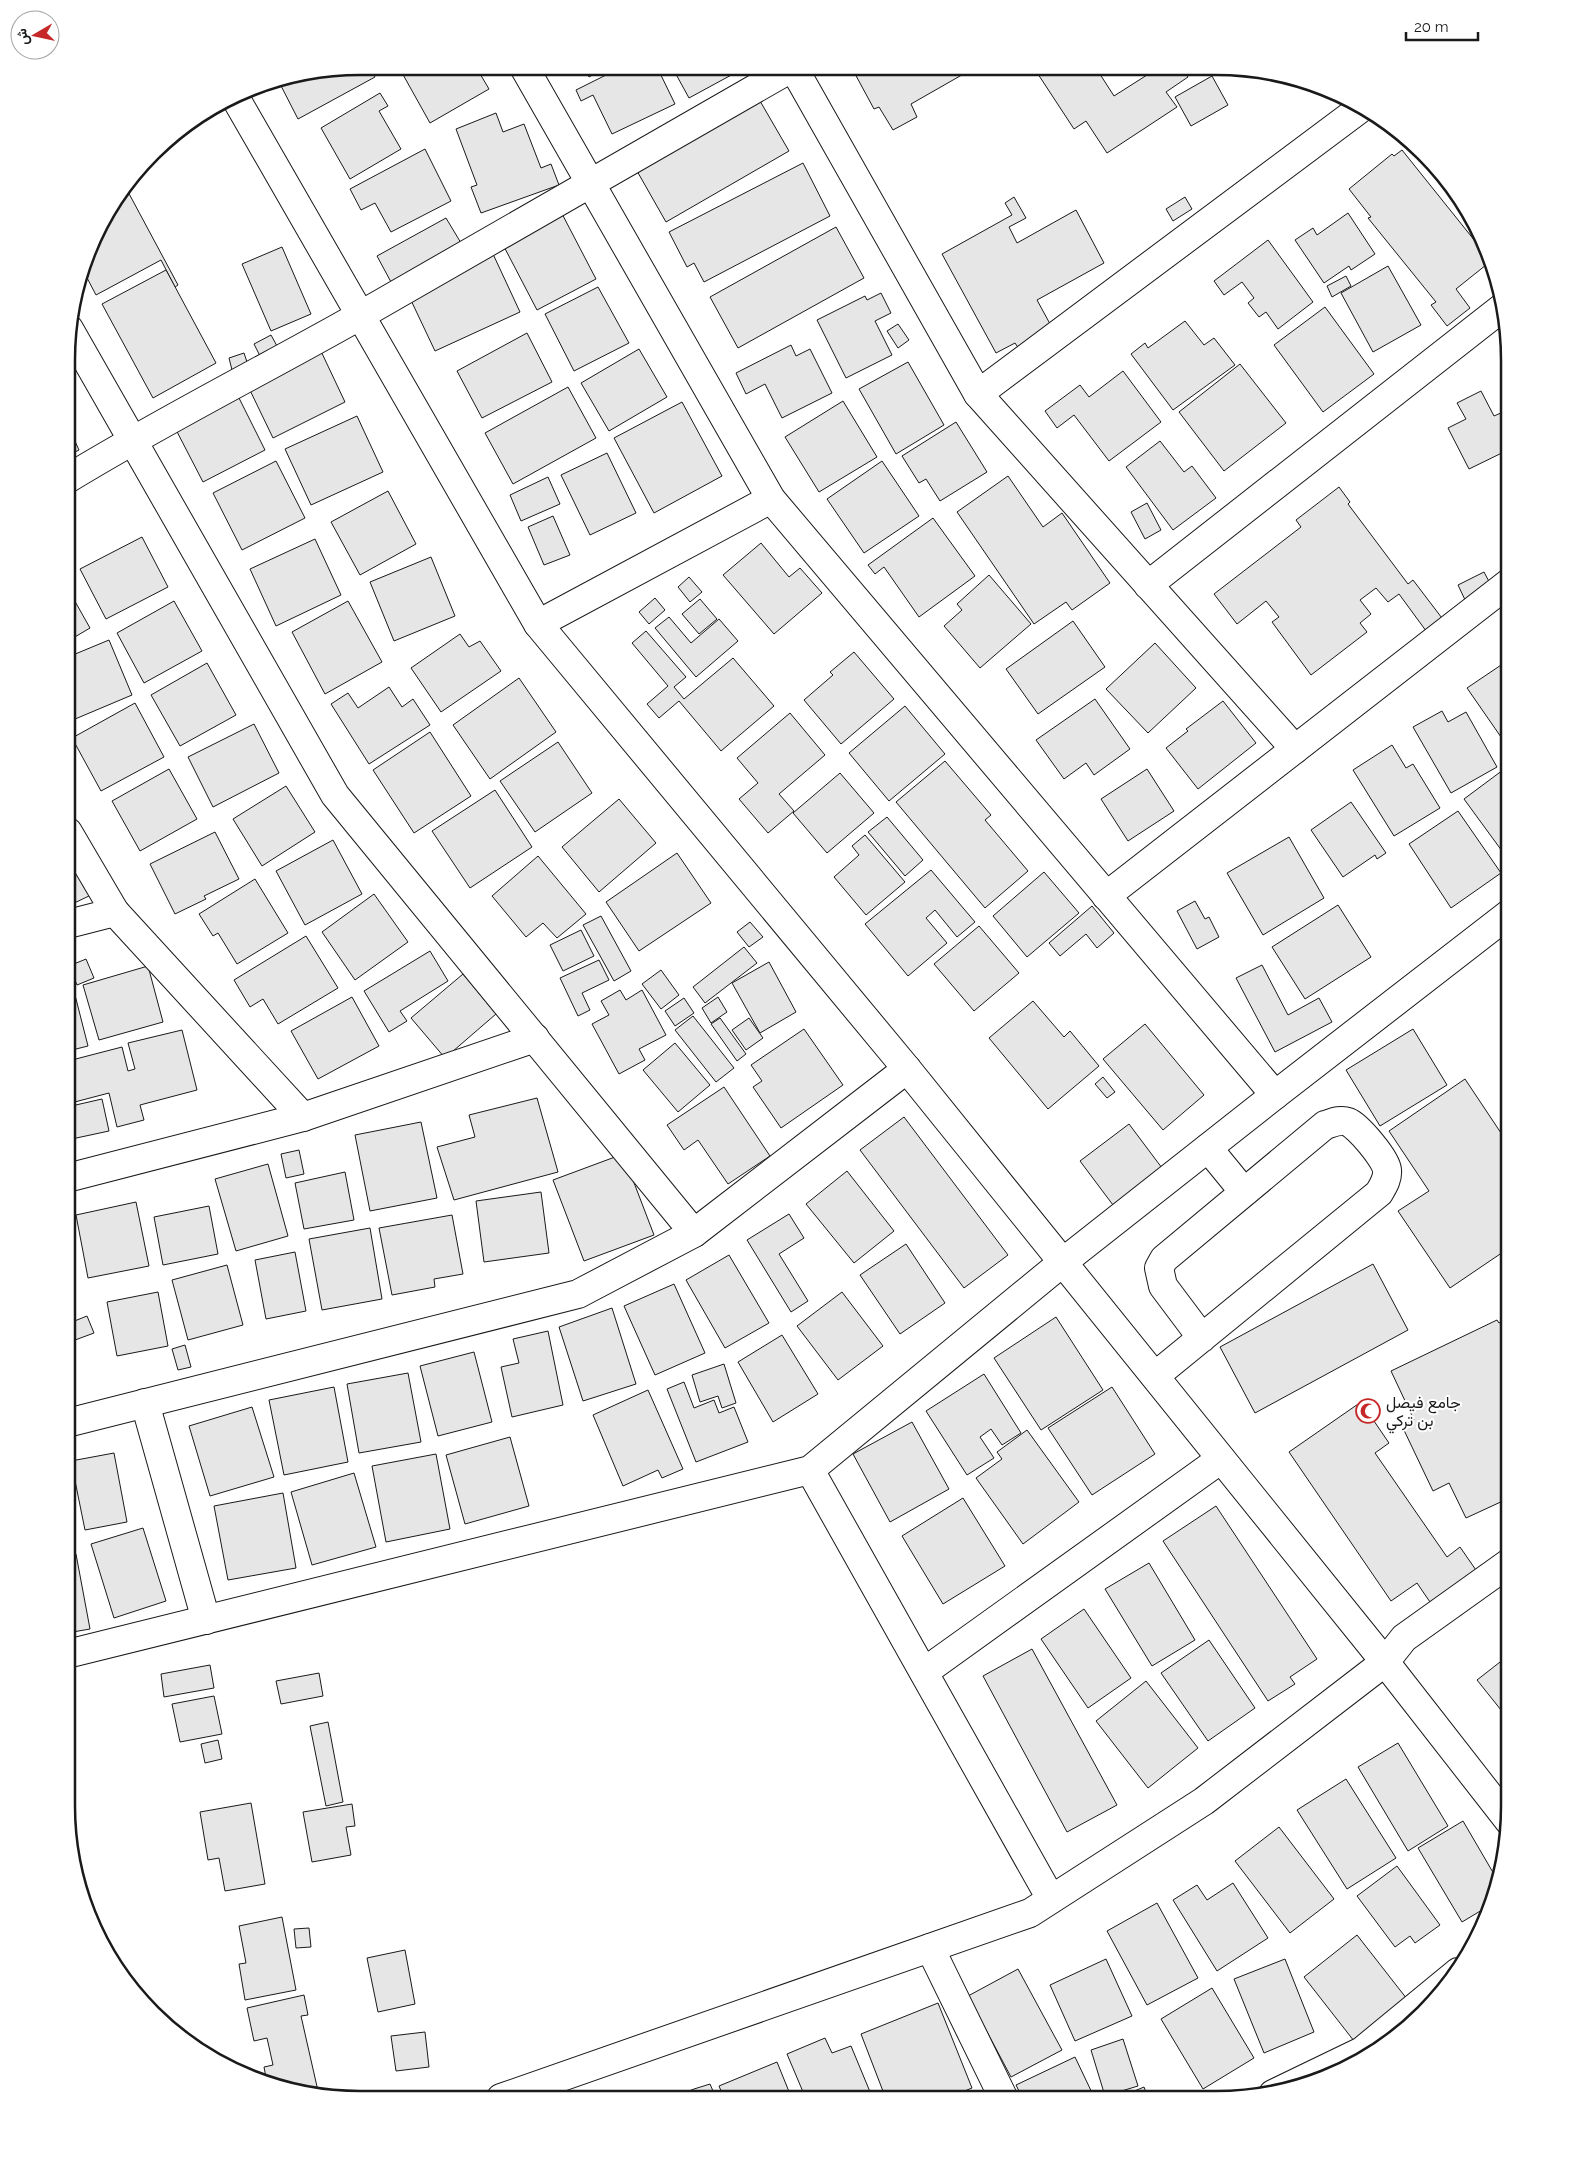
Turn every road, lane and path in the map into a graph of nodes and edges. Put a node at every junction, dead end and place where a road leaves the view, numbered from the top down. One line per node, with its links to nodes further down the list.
1 (529, 75): 6 (street)
2 (780, 75): 6 (street)
3 (797, 75): 10 (street)
4 (238, 102): 8 (street)
5 (1356, 112): 10 (street)
6 (589, 182): 8 (street); 13 (street)
7 (1497, 312): 14 (street)
8 (360, 315): 11 (street); 16 (street)
9 (76, 341): 11 (street)
10 (978, 394): 14 (street)
11 (132, 440): 12 (street); 23 (street)
12 (75, 474)
13 (770, 499): 16 (street); 19 (street)
14 (1148, 585): 17 (street)
15 (1501, 589): 17 (street)
16 (538, 624): 24 (street)
17 (1295, 749): 19 (street)
18 (75, 844): 20 (street)
19 (1106, 896): 25 (street)
20 (115, 912): 22 (street); 26 (street)
21 (1501, 920): 25 (street)
22 (75, 922)
23 (534, 1038): 26 (street); 30 (street)
24 (907, 1069): 30 (street); 31 (street)
25 (1274, 1095): 27 (street)
26 (303, 1117): 28 (street)
27 (1208, 1148): 29 (street); 31 (street)
28 (75, 1176)
29 (1244, 1192): 32 (street); 32 (street)
30 (694, 1233): 34 (street)
31 (1064, 1262): 33 (street); 37 (street)
32 (1202, 1338): 33 (street)
33 (1155, 1376): 36 (street)
34 (145, 1403): 35 (street); 39 (street)
35 (75, 1421)
36 (1221, 1459): 41 (street); 42 (street)
37 (810, 1470): 39 (street); 42 (street)
38 (1501, 1569): 41 (street)
39 (206, 1620): 40 (street)
40 (75, 1652)
41 (1385, 1662): 43 (street); 44 (street)
42 (924, 1672): 44 (street)
43 (1501, 1810)
44 (1051, 1899): 45 (street)
45 (930, 1948): 48 (street); 49 (street)
46 (1415, 2009): 47 (street)
47 (1385, 2035)
48 (521, 2091)
49 (1000, 2091)

